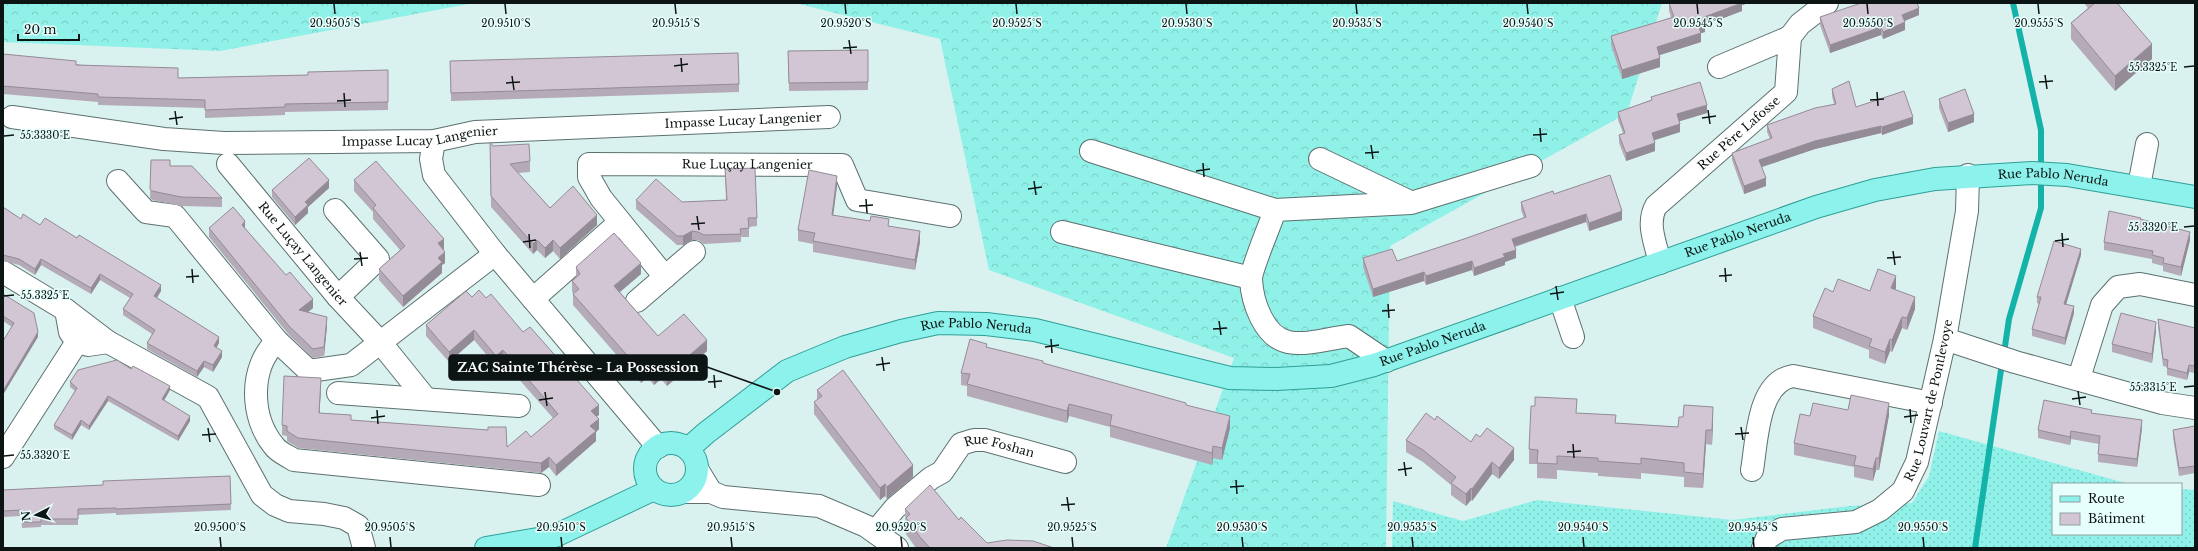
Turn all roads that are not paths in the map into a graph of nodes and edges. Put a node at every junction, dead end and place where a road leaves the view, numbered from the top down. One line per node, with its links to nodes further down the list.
1 (1827, 3): 2 (street)
2 (1790, 37): 3 (street); 24 (street, Rue Père Lafosse)
3 (1719, 67)
4 (12, 117): 6 (street, Impasse Lucay Langenier)
5 (829, 117): 6 (street, Impasse Lucay Langenier)
6 (434, 141): 23 (street)
7 (2147, 144): 14 (street)
8 (1091, 151): 18 (street)
9 (1320, 159): 16 (street)
10 (228, 164): 29 (street, Rue Luçay Langenier)
11 (1531, 166): 16 (street)
12 (1968, 176): 14 (main road, Rue Pablo Neruda); 24 (main road, Rue Pablo Neruda); 35 (street, Rue Louvart de Pontlevoye)
13 (118, 181): 36 (street)
14 (2139, 186): 15 (main road, Rue Pablo Neruda)
15 (2195, 197)
16 (1411, 203): 18 (street)
17 (336, 210): 29 (street)
18 (1275, 210): 27 (street)
19 (950, 216): 20 (street, Rue Luçay Langenier)
20 (620, 222): 26 (street, Rue Luçay Langenier); 31 (street)
21 (1062, 232): 27 (street)
22 (694, 252): 26 (street)
23 (495, 254): 31 (street); 39 (street)
24 (1660, 263): 30 (main road, Rue Pablo Neruda)
25 (3, 272): 33 (street)
26 (665, 277): 32 (street)
27 (1251, 278): 40 (street)
28 (2195, 295): 41 (street)
29 (338, 297): 39 (street, Rue Luçay Langenier)
30 (1560, 298): 34 (street); 40 (main road, Rue Pablo Neruda)
31 (533, 299): 47 (street)
32 (637, 301)
33 (66, 310): 37 (street); 38 (street)
34 (1573, 337)
35 (1945, 339): 41 (street); 44 (street, Rue Louvart de Pontlevoye)
36 (277, 341): 39 (street); 53 (street)
37 (78, 342): 38 (street); 49 (street)
38 (108, 342): 58 (street)
39 (380, 342): 43 (street, Rue Luçay Langenier)
40 (1386, 361): 48 (main road, Rue Pablo Neruda)
41 (2079, 378): 46 (street)
42 (338, 393): 43 (street)
43 (426, 399): 45 (street)
44 (1931, 404): 52 (street); 61 (street, Rue Louvart de Pontlevoye)
45 (519, 406)
46 (2195, 408)
47 (658, 447): 48 (main road); 54 (main road)
48 (688, 449): 51 (main road)
49 (3, 457)
50 (1065, 462): 57 (street, Rue Foshan)
51 (697, 470): 55 (main road); 56 (street)
52 (1752, 470)
53 (539, 485)
54 (654, 489): 55 (main road); 59 (main road)
55 (684, 492): 56 (street)
56 (710, 492): 57 (street)
57 (875, 532): 60 (street)
58 (364, 548)
59 (486, 548)
60 (897, 548)
61 (1763, 548)

